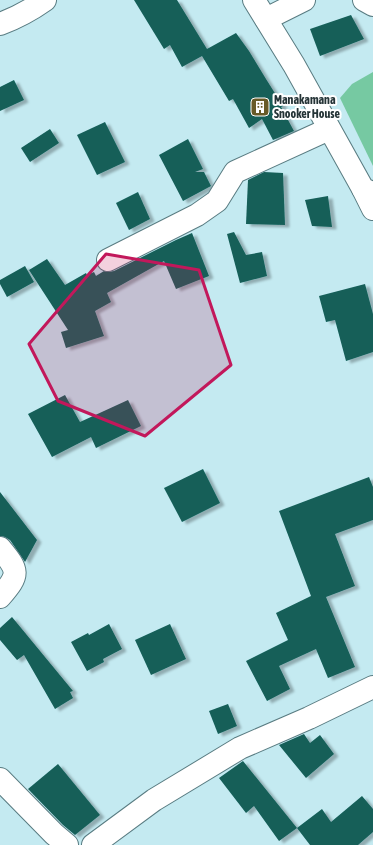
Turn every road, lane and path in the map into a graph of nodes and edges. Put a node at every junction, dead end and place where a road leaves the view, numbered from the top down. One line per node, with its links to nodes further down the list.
1 (45, 0): 7 (street)
2 (254, 0): 6 (street)
3 (304, 0): 6 (street)
4 (364, 0): 5 (street)
5 (373, 6)
6 (266, 19): 8 (street)
7 (0, 24)
8 (328, 129): 9 (street); 11 (street)
9 (368, 191): 10 (street)
10 (373, 209)
11 (108, 260)
12 (0, 548): 13 (street)
13 (0, 597)
14 (373, 687): 17 (street)
15 (0, 779): 16 (street)
16 (67, 845)
17 (93, 845)

